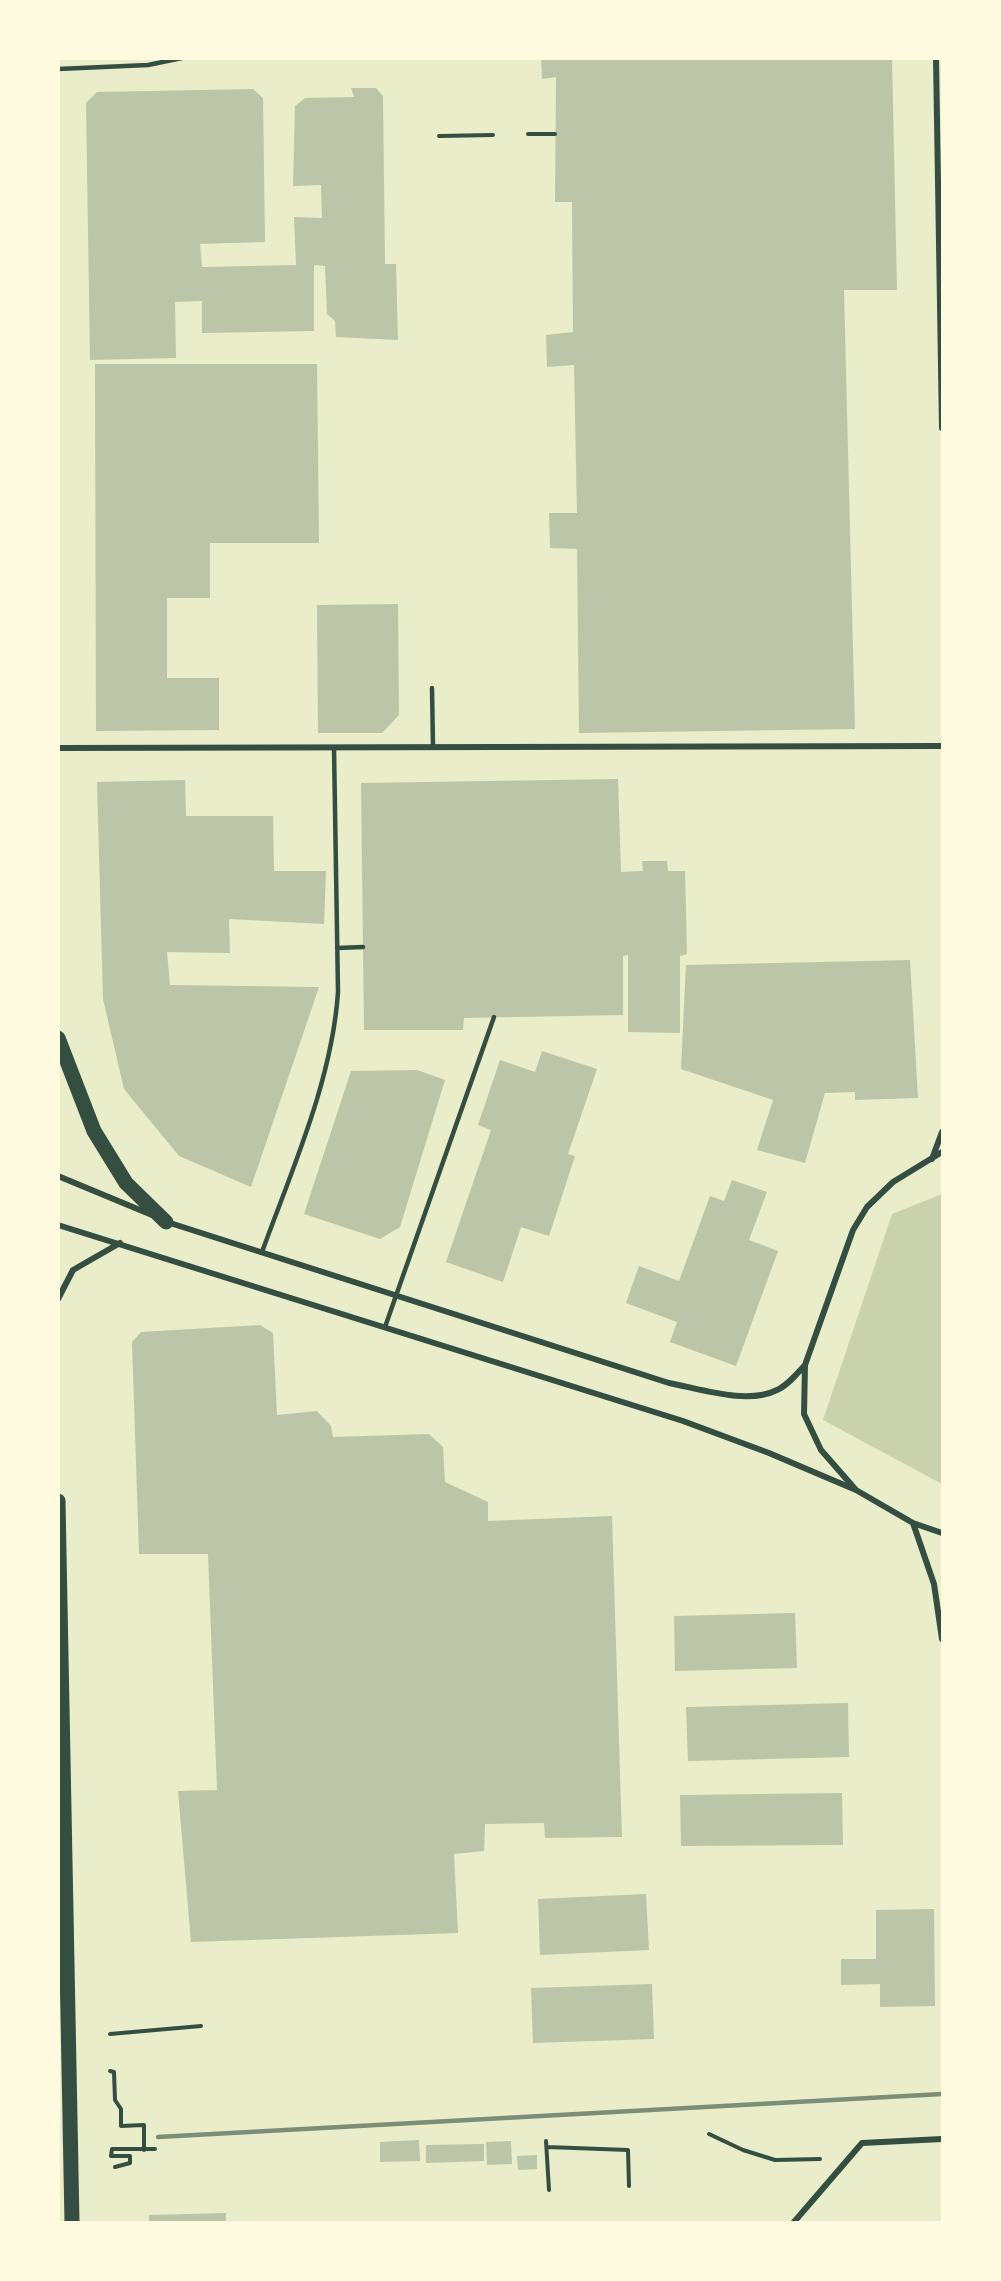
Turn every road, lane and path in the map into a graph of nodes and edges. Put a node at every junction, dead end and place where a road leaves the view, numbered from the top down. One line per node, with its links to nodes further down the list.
1 (182, 58): 3 (lane)
2 (936, 58): 8 (street)
3 (58, 69)
4 (528, 134): 5 (path)
5 (555, 134)
6 (493, 135): 7 (path)
7 (439, 136)
8 (942, 428)
9 (432, 688): 11 (lane)
10 (942, 746): 11 (street)
11 (433, 747): 13 (street)
12 (58, 748): 13 (street)
13 (334, 748): 15 (lane)
14 (363, 946): 15 (lane)
15 (337, 948): 25 (lane)
16 (494, 1017): 26 (lane)
17 (58, 1038): 22 (main road)
18 (942, 1132): 20 (street)
19 (942, 1152): 20 (street)
20 (932, 1159): 29 (street)
21 (58, 1176): 22 (street)
22 (166, 1222): 25 (street)
23 (58, 1224): 24 (street)
24 (120, 1243): 27 (street); 28 (street)
25 (262, 1252): 26 (street)
26 (396, 1295): 28 (lane); 29 (street)
27 (58, 1299)
28 (385, 1327): 30 (street)
29 (805, 1365): 30 (street)
30 (856, 1490): 32 (street)
31 (58, 1501): 34 (main road)
32 (913, 1523): 33 (street); 35 (street)
33 (942, 1533)
34 (59, 1551): 49 (main road)
35 (942, 1639)
36 (201, 2026): 37 (path)
37 (110, 2034)
38 (110, 2071): 44 (path)
39 (709, 2134): 45 (path)
40 (942, 2139): 50 (street)
41 (546, 2141): 42 (path)
42 (547, 2147): 47 (path); 48 (path)
43 (154, 2149): 44 (path)
44 (144, 2150): 46 (path)
45 (826, 2159)
46 (115, 2167)
47 (629, 2186)
48 (549, 2190)
49 (72, 2223)
50 (794, 2223)

